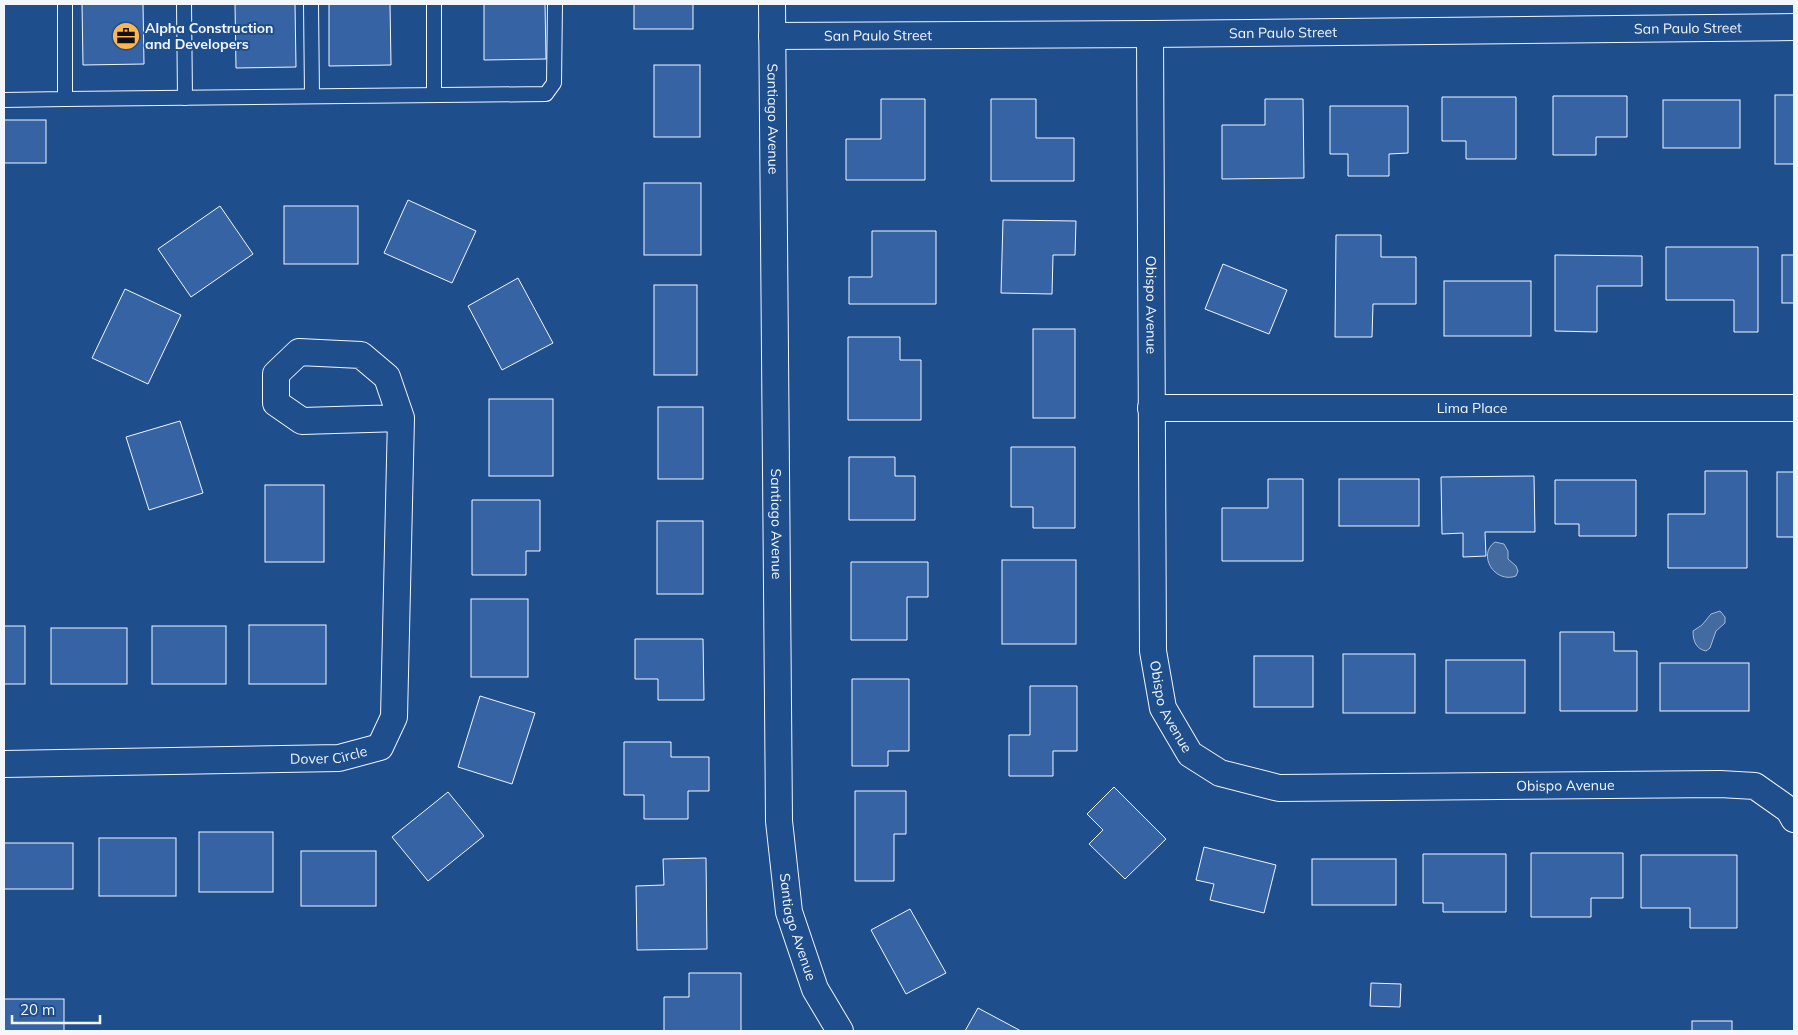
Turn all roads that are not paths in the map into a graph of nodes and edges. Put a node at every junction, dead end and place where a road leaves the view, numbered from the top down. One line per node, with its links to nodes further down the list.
1 (64, 4): 12 (lane)
2 (184, 4): 13 (lane)
3 (311, 4): 11 (lane)
4 (434, 4): 10 (lane)
5 (555, 4): 10 (lane)
6 (772, 4): 9 (street, Santiago Avenue)
7 (1794, 27): 8 (street, San Paulo Street)
8 (1150, 34): 9 (street, San Paulo Street); 15 (street, Obispo Avenue)
9 (772, 36): 20 (street, Santiago Avenue)
10 (434, 95): 11 (lane)
11 (312, 96): 13 (lane)
12 (65, 98): 13 (lane); 14 (lane)
13 (185, 98)
14 (4, 100)
15 (1152, 408): 16 (street, Lima Place); 19 (street, Obispo Avenue)
16 (1794, 408)
17 (401, 418): 17 (street, Dover Circle); 18 (street, Dover Circle)
18 (4, 764)
19 (1794, 819)
20 (840, 1031)

